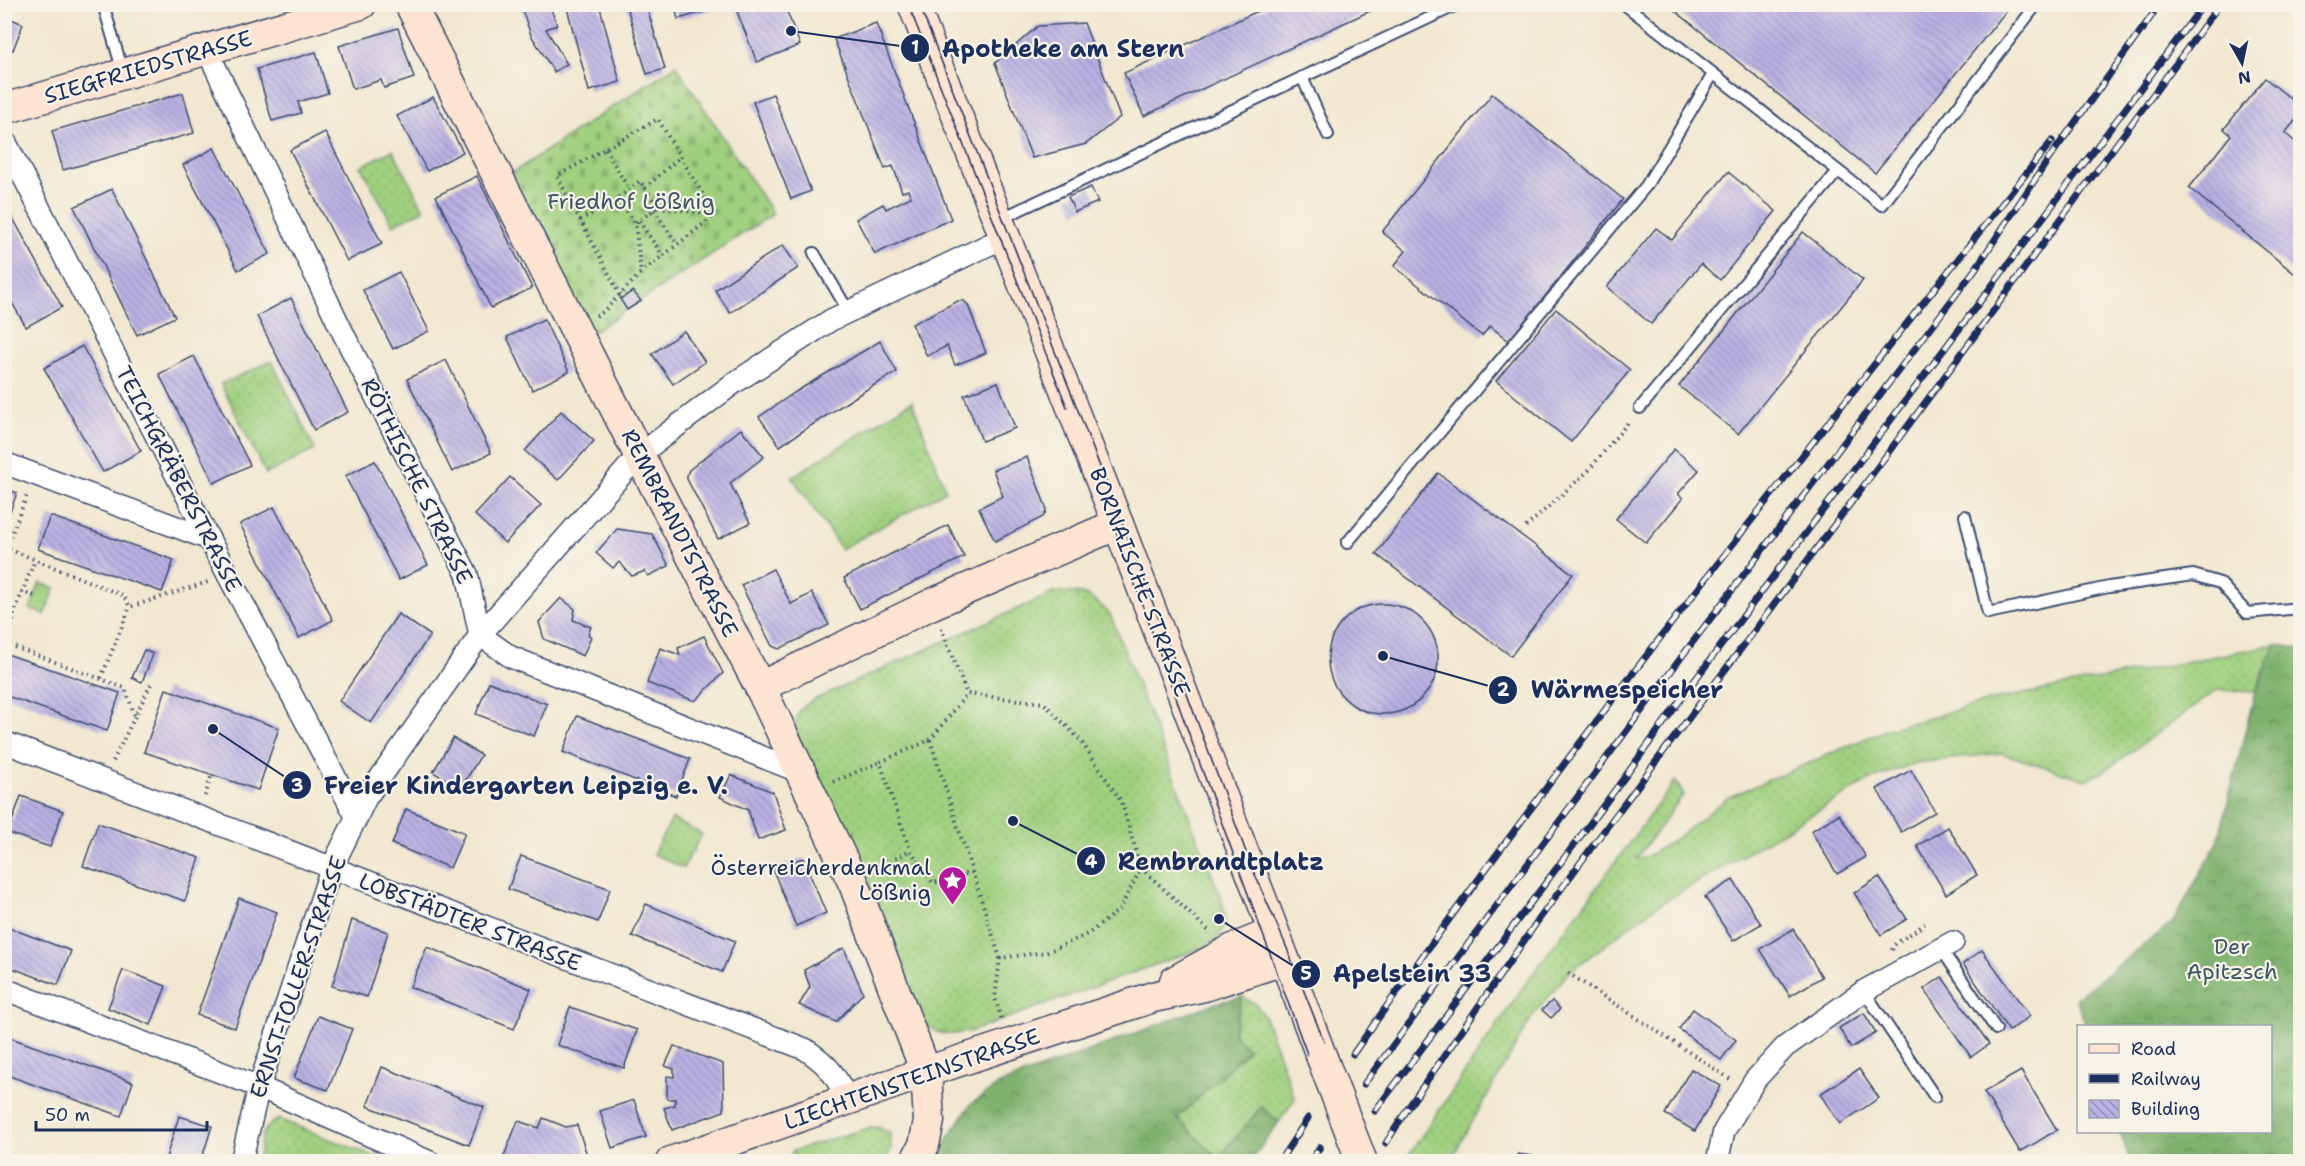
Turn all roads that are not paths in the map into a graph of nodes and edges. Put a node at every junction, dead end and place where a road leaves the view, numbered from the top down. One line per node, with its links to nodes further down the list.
1 (104, 4): 11 (lane)
2 (361, 4): 8 (street, SIEGFRIEDSTRASSE)
3 (410, 4): 21 (street, REMBRANDTSTRASSE)
4 (913, 4): 17 (street, BORNAISCHE STRASSE)
5 (1459, 4): 12 (lane)
6 (1624, 4): 10 (lane)
7 (2037, 4): 16 (lane)
8 (319, 11): 9 (street, SIEGFRIEDSTRASSE)
9 (207, 50): 11 (street, SIEGFRIEDSTRASSE); 28 (street, RÖTHISCHE STRASSE)
10 (1713, 74): 16 (lane); 26 (lane)
11 (124, 75): 13 (street, SIEGFRIEDSTRASSE)
12 (1302, 77): 14 (lane); 17 (lane)
13 (4, 109)
14 (1328, 135)
15 (4, 139): 25 (street, TEICHGRÄBERSTRASSE)
16 (1838, 171): 20 (lane)
17 (1002, 228): 19 (street, ERNST-TOLLER-STRASSE); 24 (street, BORNAISCHE STRASSE)
18 (814, 253): 19 (lane)
19 (849, 312): 21 (street, ERNST-TOLLER-STRASSE)
20 (1640, 408)
21 (639, 455): 28 (street, ERNST-TOLLER-STRASSE); 29 (street, REMBRANDTSTRASSE)
22 (4, 463): 25 (street)
23 (1965, 516): 27 (lane)
24 (1118, 525): 29 (street); 35 (street, BORNAISCHE STRASSE)
25 (209, 539): 32 (street, TEICHGRÄBERSTRASSE)
26 (1347, 543)
27 (2301, 608)
28 (480, 635): 31 (street); 32 (street, ERNST-TOLLER-STRASSE)
29 (760, 687): 31 (street, REMBRANDTSTRASSE)
30 (4, 742): 33 (street, LOBSTÄDTER STRASSE)
31 (805, 782): 40 (street, REMBRANDTSTRASSE)
32 (357, 818): 33 (street, ERNST-TOLLER-STRASSE)
33 (331, 869): 41 (street, ERNST-TOLLER-STRASSE); 43 (street, LOBSTÄDTER STRASSE)
34 (1947, 945): 37 (street); 39 (lane)
35 (1278, 946): 38 (street, LIECHTENSTEINSTRASSE); 38 (street, LIECHTENSTEINSTRASSE); 48 (street, BORNAISCHE STRASSE, bridge)
36 (4, 989): 41 (street)
37 (1864, 991): 42 (lane); 49 (street)
38 (1153, 997): 40 (street, LIECHTENSTEINSTRASSE)
39 (1996, 1029)
40 (926, 1072): 43 (street, LIECHTENSTEINSTRASSE); 47 (street, REMBRANDTSTRASSE)
41 (259, 1087): 44 (street, ERNST-TOLLER-STRASSE); 45 (street)
42 (1935, 1097)
43 (847, 1100): 46 (street, LIECHTENSTEINSTRASSE)
44 (241, 1161)
45 (430, 1161)
46 (671, 1161)
47 (915, 1161)
48 (1362, 1161)
49 (1717, 1161)

